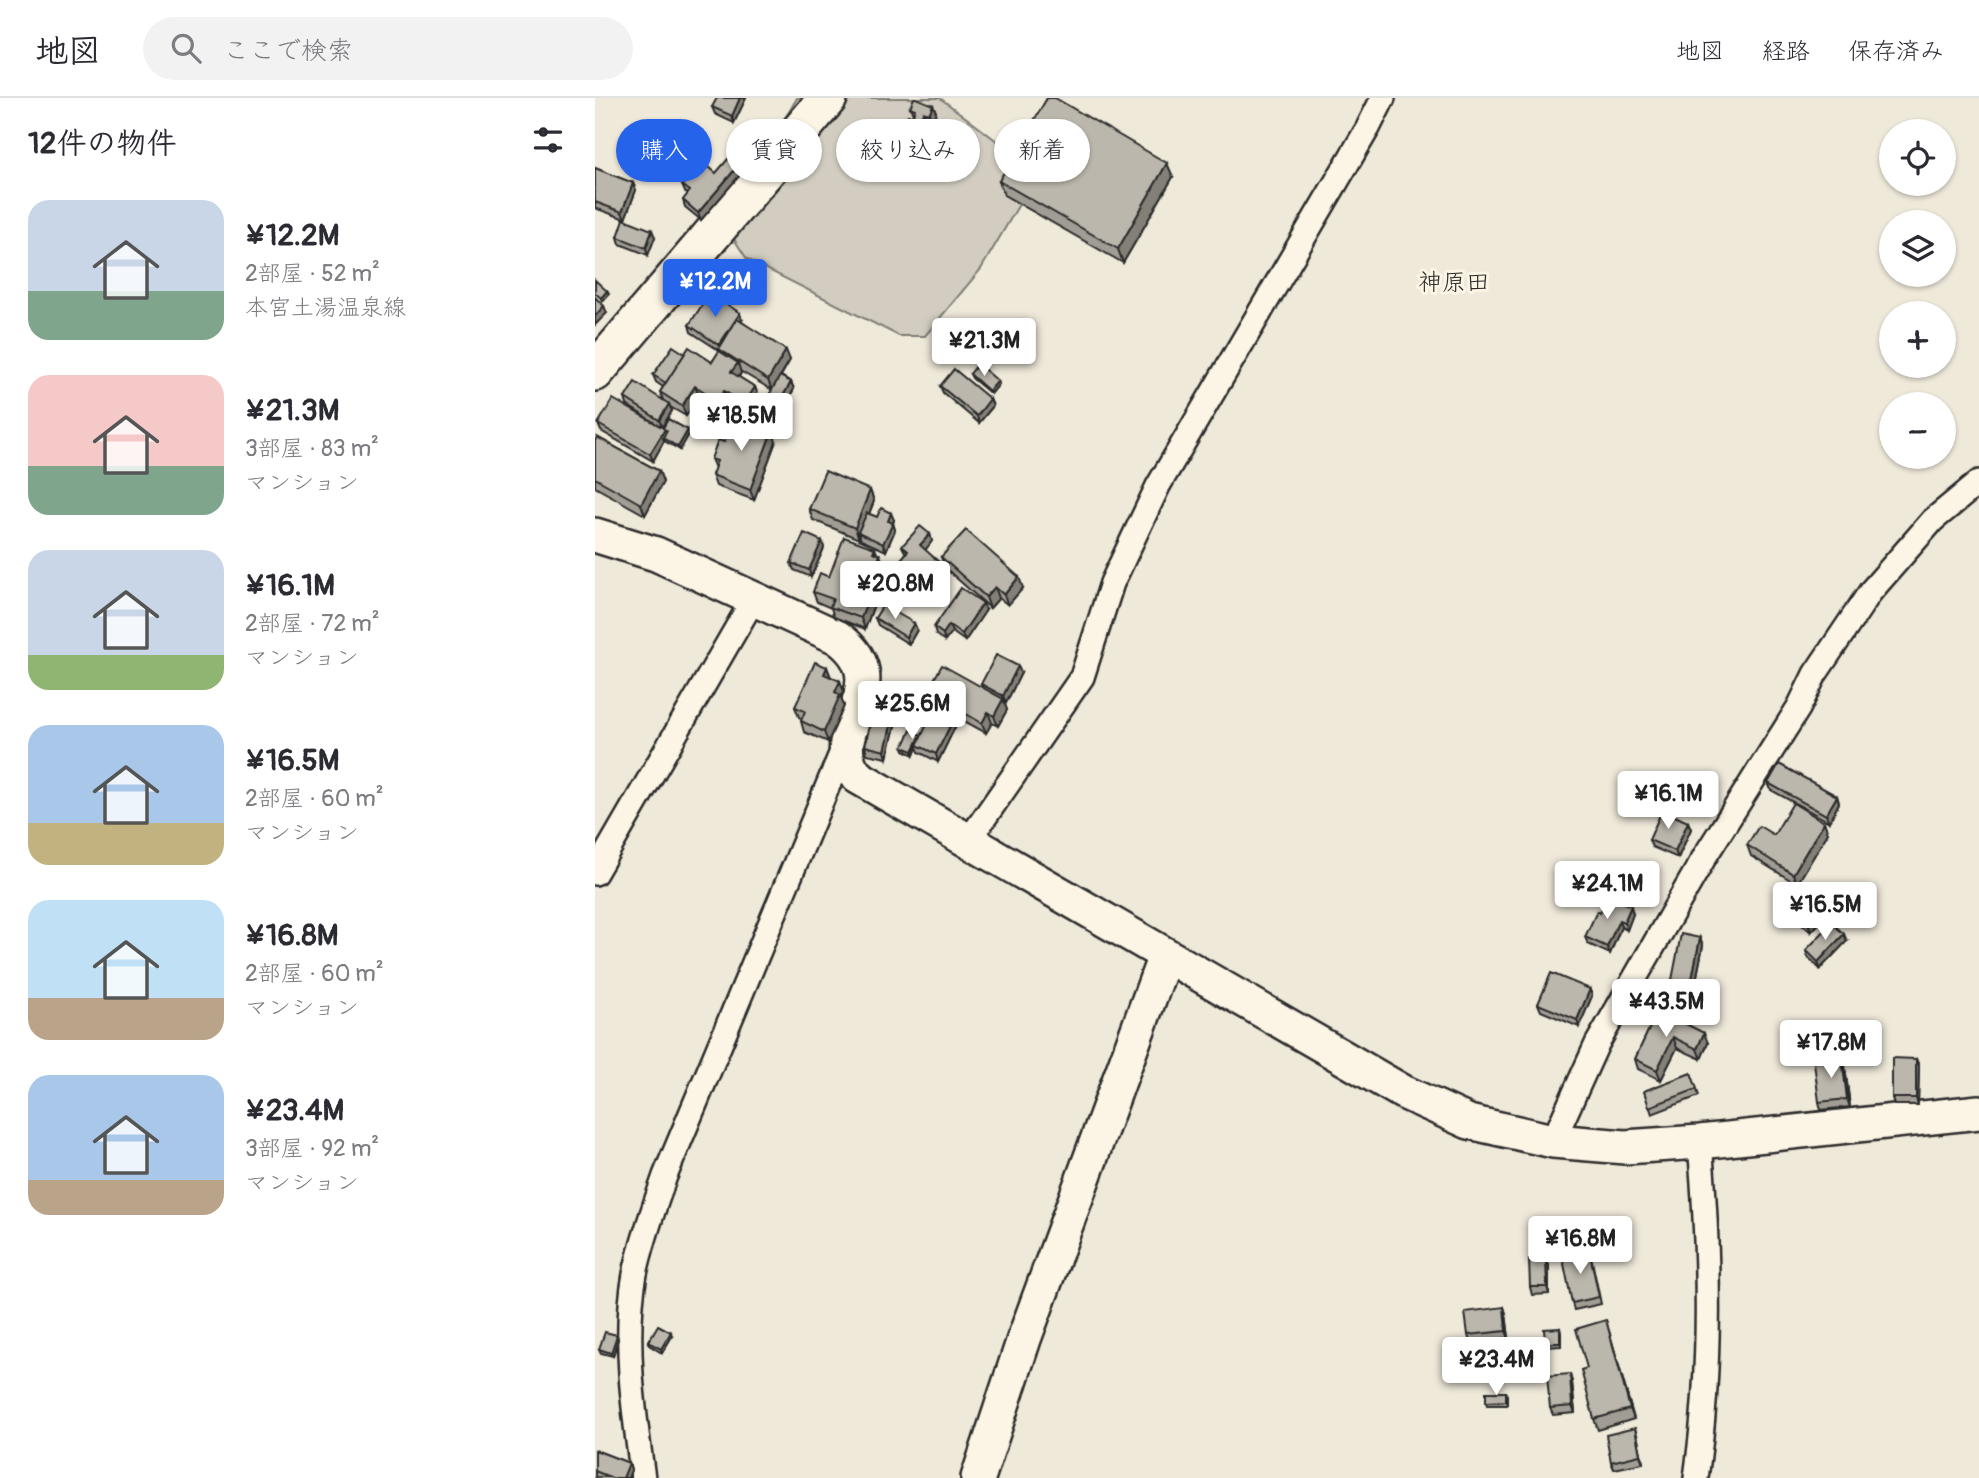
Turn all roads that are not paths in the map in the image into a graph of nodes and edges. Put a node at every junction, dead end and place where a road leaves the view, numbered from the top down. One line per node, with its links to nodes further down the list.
1 (828, 98): 3 (main road)
2 (1383, 98): 8 (street)
3 (595, 372)
4 (1979, 482): 12 (street)
5 (595, 535): 6 (street)
6 (753, 600): 7 (street); 9 (street)
7 (847, 740): 8 (street); 14 (street)
8 (969, 840): 10 (street)
9 (595, 873)
10 (1165, 956): 12 (street); 15 (street)
11 (1979, 1112): 13 (street)
12 (1553, 1141): 13 (street)
13 (1700, 1142): 16 (street)
14 (643, 1478)
15 (978, 1478)
16 (1696, 1478)

